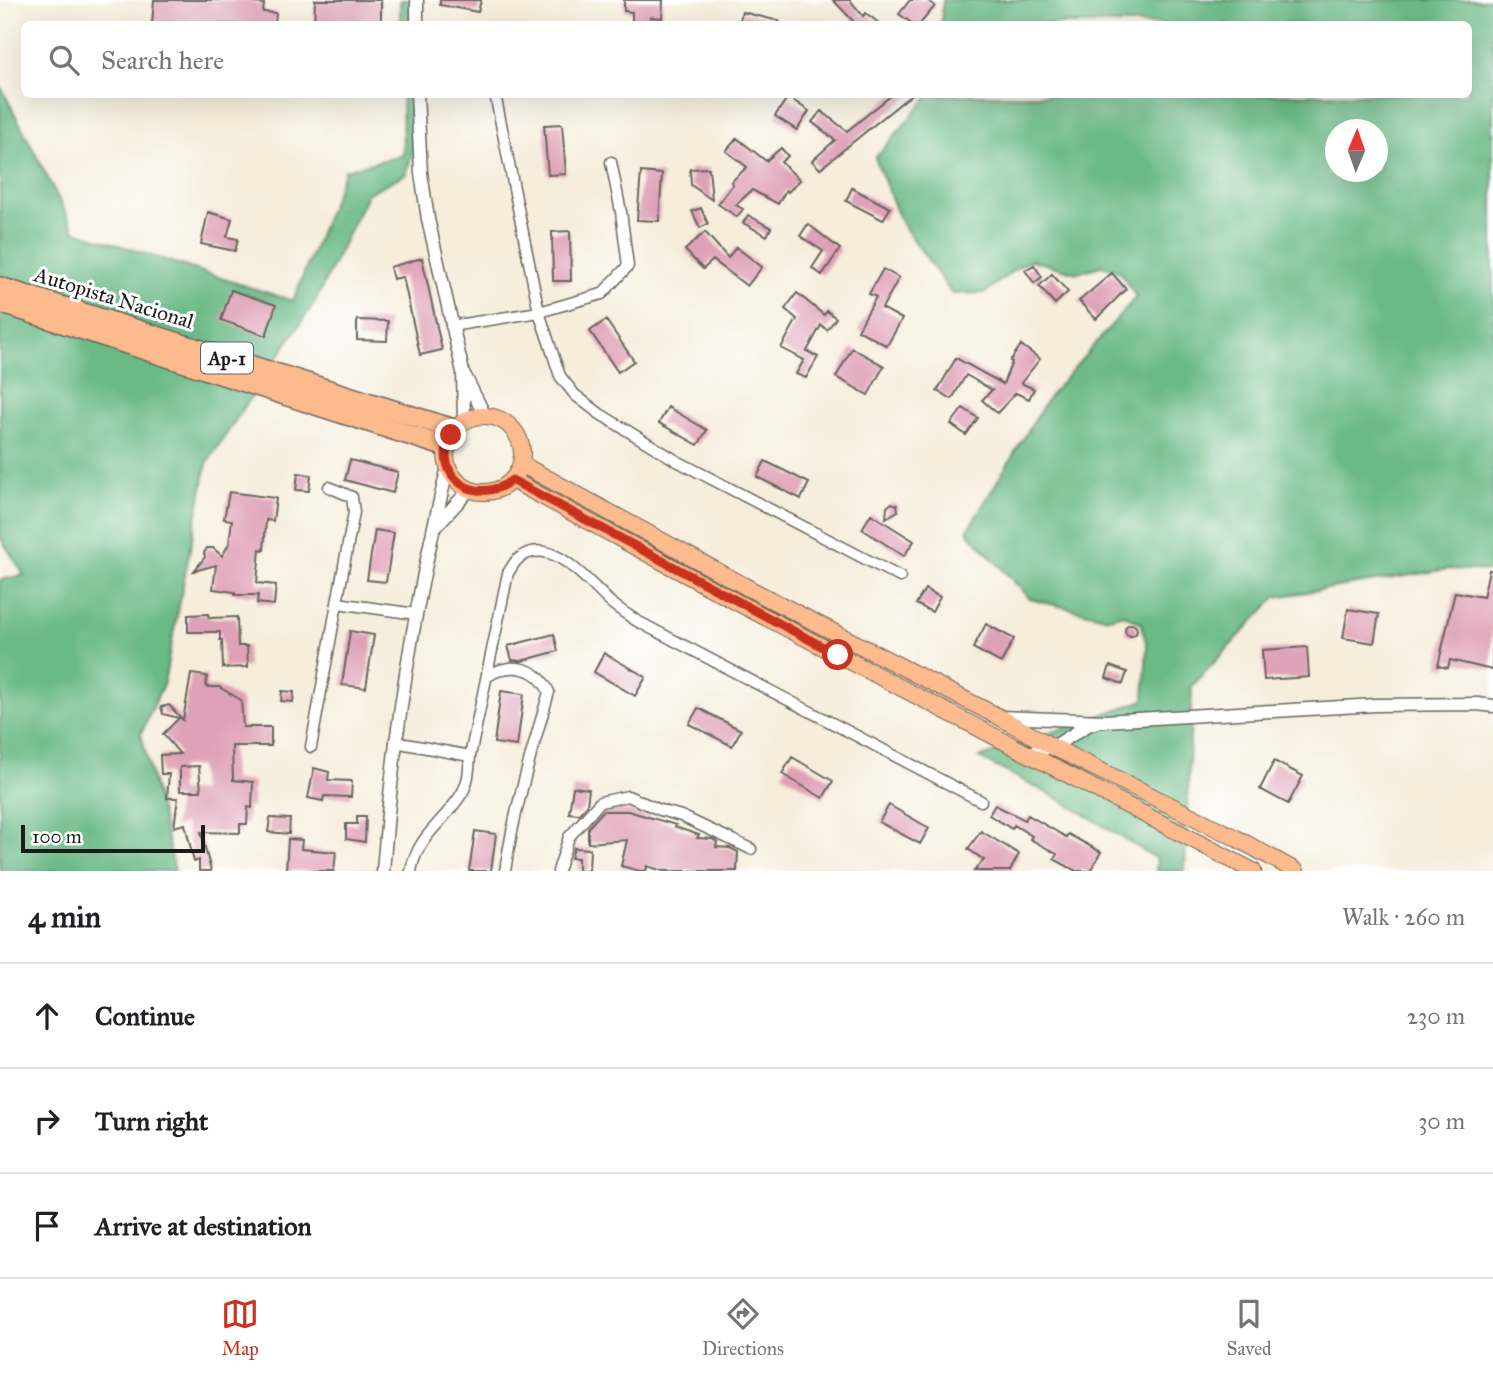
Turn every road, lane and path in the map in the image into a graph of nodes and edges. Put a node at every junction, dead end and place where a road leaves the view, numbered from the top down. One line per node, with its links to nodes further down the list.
1 (417, 0): 2 (street)
2 (417, 21)
3 (417, 98): 9 (street)
4 (496, 98): 8 (street)
5 (611, 162): 8 (street)
6 (0, 286): 12 (highway, Autopista Nacional / Ap-1)
7 (0, 303): 12 (highway, Autopista Nacional / Ap-1)
8 (539, 312): 9 (street); 19 (street)
9 (451, 326): 10 (street)
10 (463, 373): 11 (street); 12 (street)
11 (485, 415): 12 (main road); 13 (main road)
12 (455, 432): 14 (main road)
13 (521, 464): 15 (main road); 24 (main road)
14 (448, 467): 17 (main road); 18 (street)
15 (512, 480): 17 (main road); 29 (main road)
16 (329, 487): 20 (street)
17 (470, 489): 18 (street)
18 (433, 530): 21 (street)
19 (900, 577)
20 (337, 603): 21 (street); 27 (street)
21 (416, 614): 26 (street)
22 (487, 677): 30 (street); 31 (street); 35 (street)
23 (1493, 706): 25 (street)
24 (999, 717): 25 (street); 28 (main road)
25 (1104, 721): 28 (street)
26 (396, 742): 30 (street); 33 (street)
27 (311, 747)
28 (1053, 747): 29 (street); 38 (main road)
29 (1027, 753): 37 (main road)
30 (470, 756): 34 (street)
31 (981, 802)
32 (751, 849): 36 (street)
33 (383, 871)
34 (411, 871)
35 (505, 871)
36 (558, 871)
37 (1253, 871)
38 (1296, 871)

